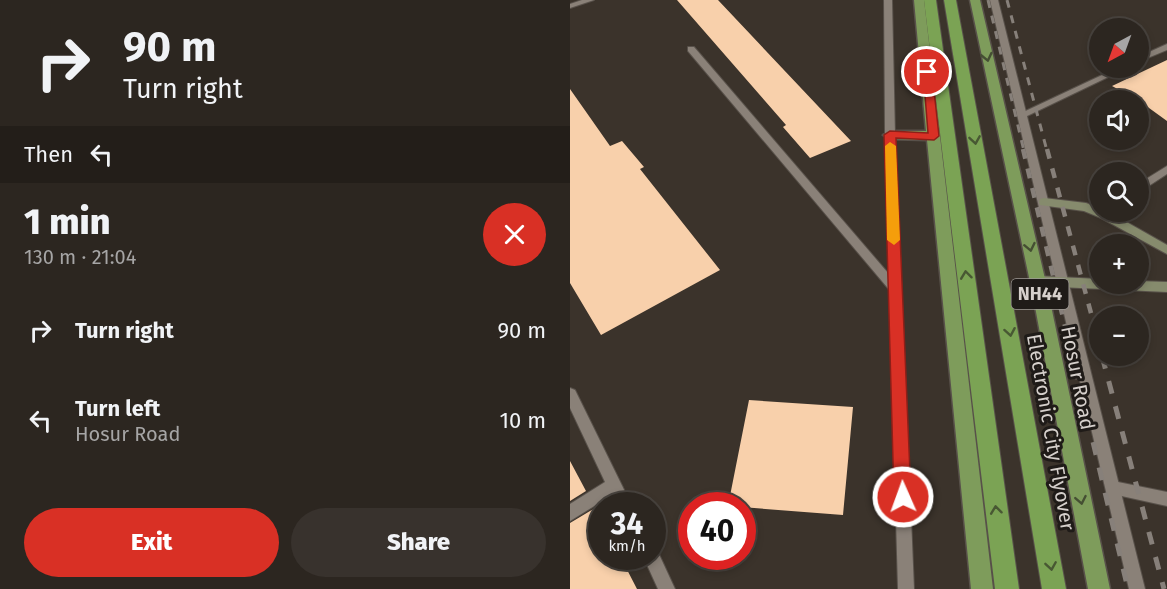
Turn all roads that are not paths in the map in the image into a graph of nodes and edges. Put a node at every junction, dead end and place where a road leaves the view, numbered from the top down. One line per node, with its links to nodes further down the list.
1 (590, 0): 8 (street)
2 (886, 0): 14 (street)
3 (919, 0): 15 (highway)
4 (930, 0): 36 (highway, one-way to 4)
5 (950, 0): 37 (highway, Electronic City Flyover, one-way to 37)
6 (975, 0): 22 (highway, Hosur Road / NH44, one-way to 22)
7 (994, 0): 13 (street)
8 (570, 6)
9 (1167, 47): 11 (street)
10 (691, 49): 25 (street)
11 (1149, 55)
12 (1102, 78): 13 (street)
13 (1022, 115): 18 (street)
14 (890, 135): 15 (highway); 25 (street)
15 (934, 136): 35 (highway)
16 (1167, 169): 17 (street)
17 (1149, 181)
18 (1044, 202): 19 (main road); 23 (street)
19 (1089, 208)
20 (1122, 222): 21 (main road)
21 (1167, 250)
22 (1037, 281): 23 (main road); 38 (highway, Hosur Road / NH44, one-way to 38)
23 (1061, 282): 24 (main road); 28 (street)
24 (1167, 287)
25 (896, 290): 34 (street)
26 (570, 394): 27 (street)
27 (615, 484): 29 (street); 31 (street)
28 (1113, 488): 30 (street); 39 (street)
29 (619, 492)
30 (1167, 499)
31 (570, 513)
32 (658, 570): 33 (street)
33 (667, 589)
34 (906, 589)
35 (982, 589)
36 (1007, 589)
37 (1054, 589)
38 (1099, 589)
39 (1137, 589)

